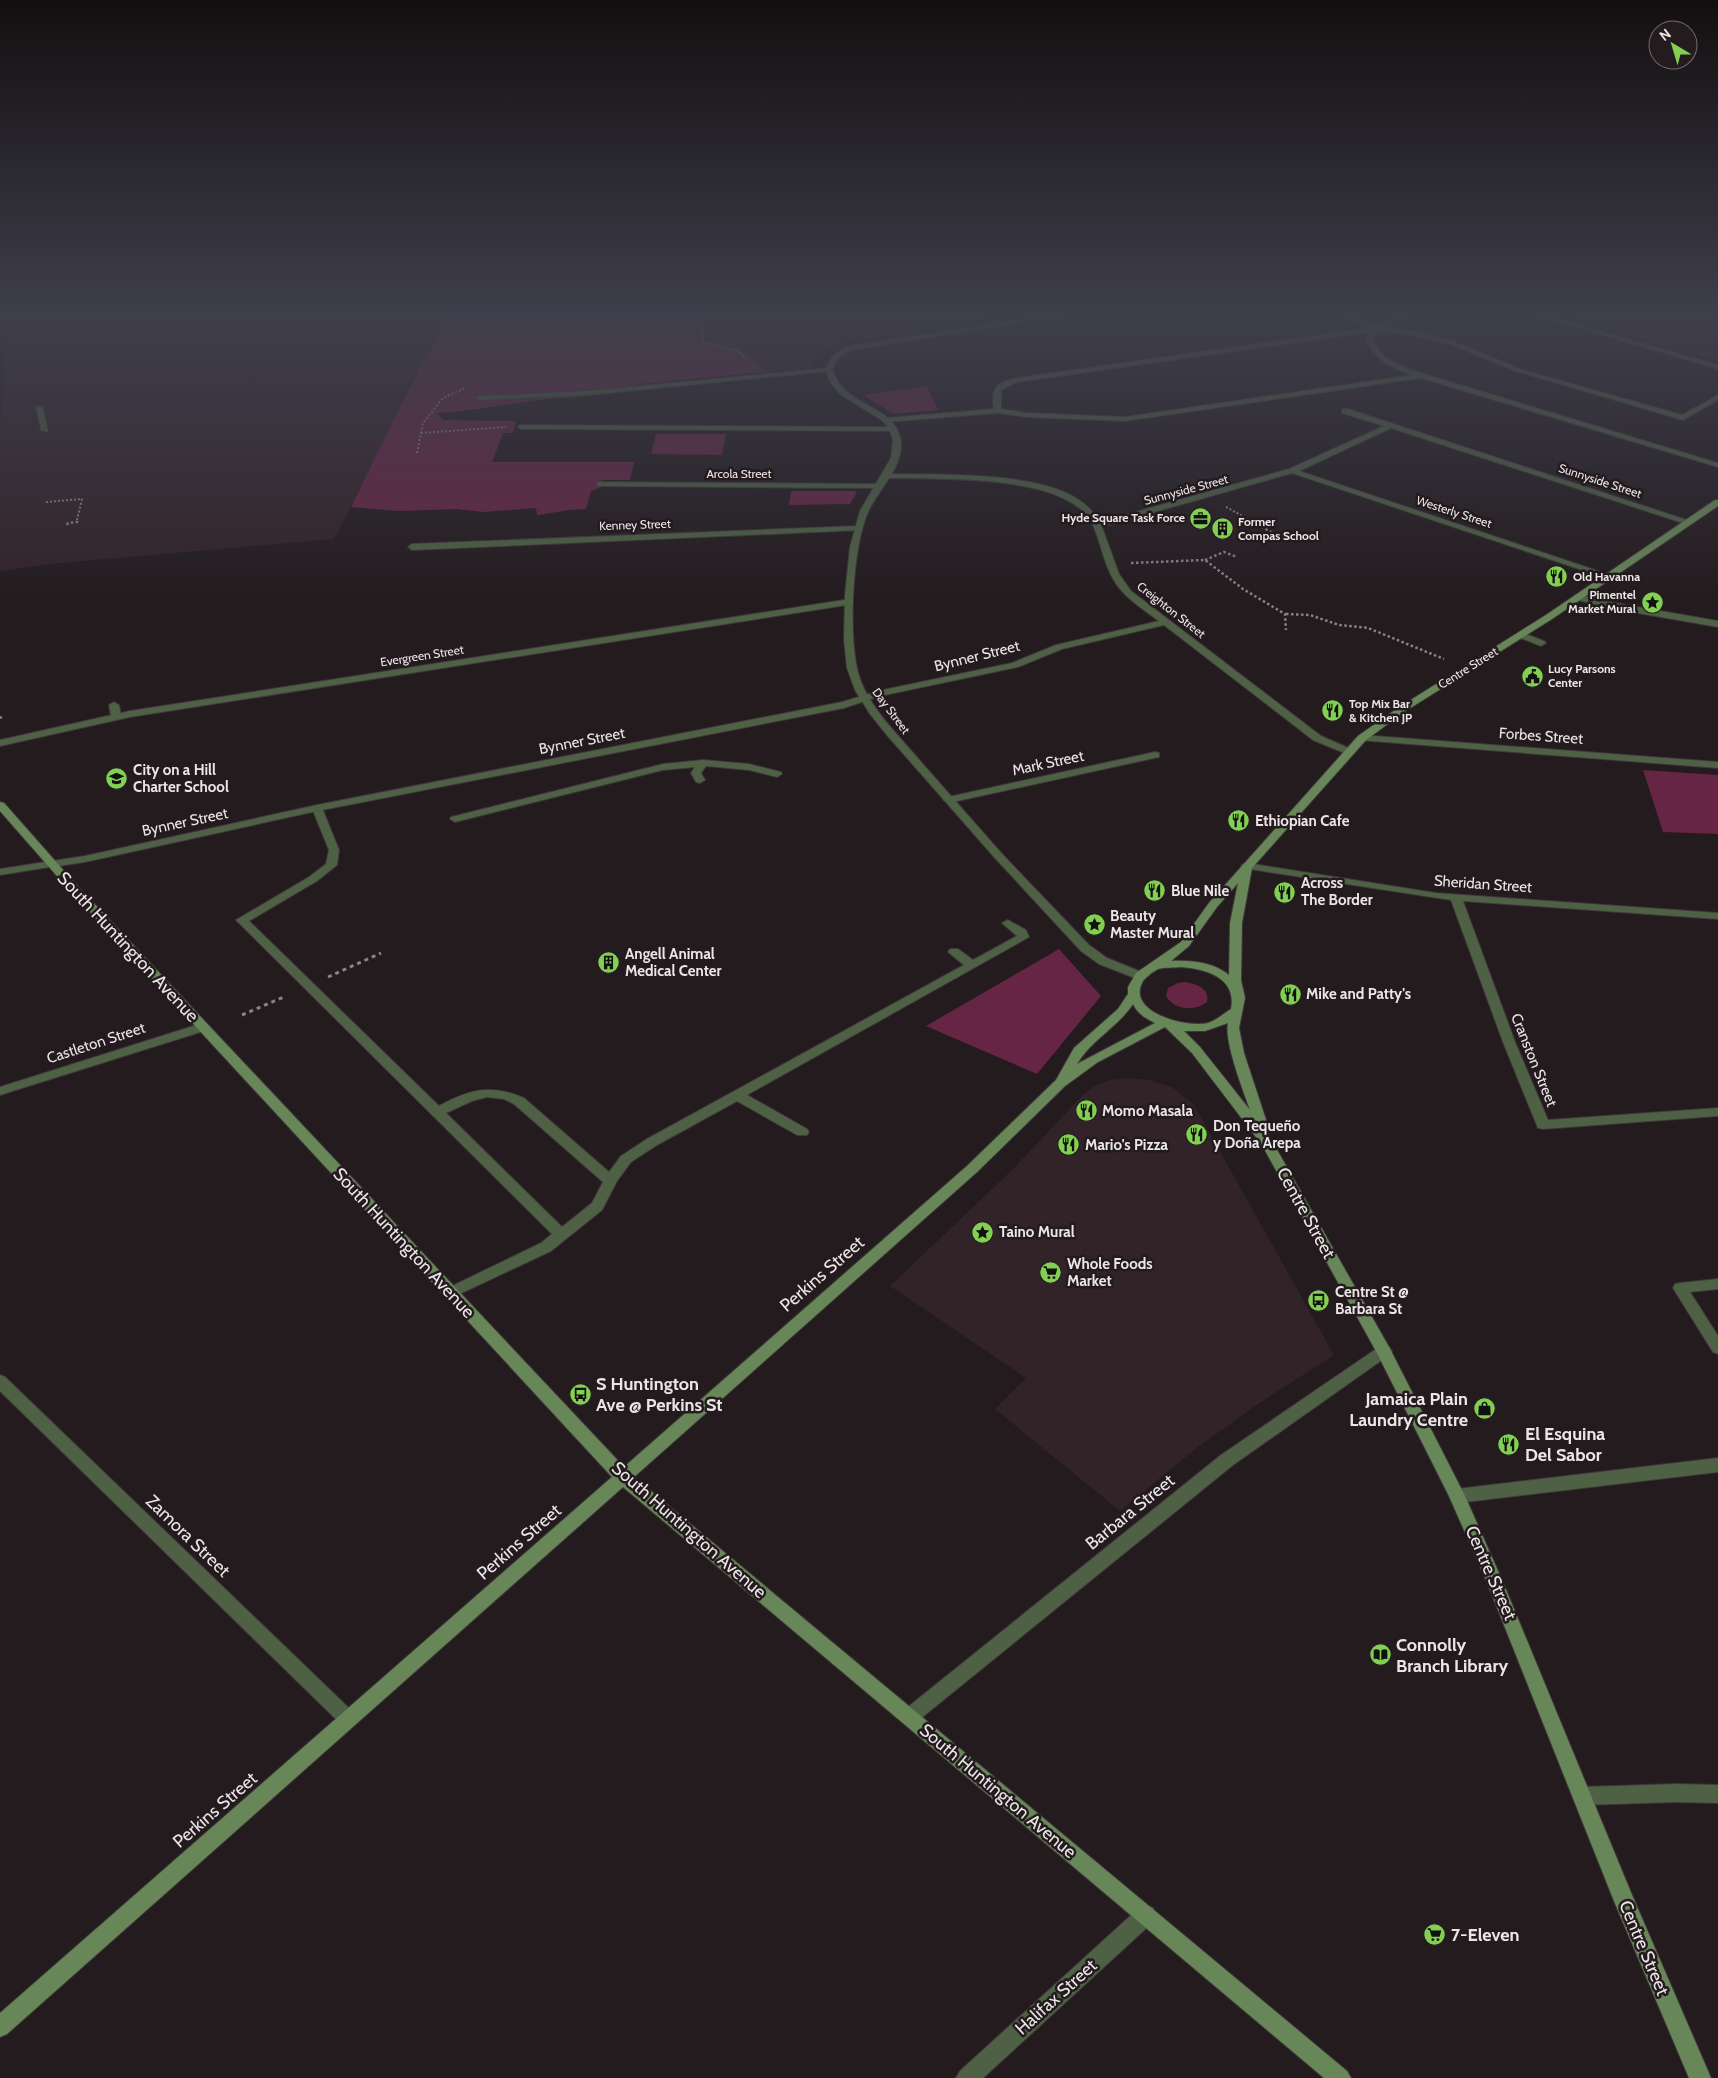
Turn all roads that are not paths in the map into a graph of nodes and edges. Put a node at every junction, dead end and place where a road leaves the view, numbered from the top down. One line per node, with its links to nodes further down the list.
1 (39, 409): 13 (street)
2 (868, 409): 9 (street, Day Street)
3 (1194, 409): 7 (street)
4 (1530, 409): 14 (street)
5 (1652, 409): 6 (street)
6 (1698, 409)
7 (998, 411): 9 (street)
8 (1345, 411): 10 (street, Sunnyside Street)
9 (886, 420): 12 (street, Day Street)
10 (1390, 426): 15 (street, Sunnyside Street); 20 (street, Sunnyside Street)
11 (522, 427): 12 (street)
12 (893, 429): 16 (street, Day Street)
13 (45, 430)
14 (1718, 465)
15 (1292, 471): 21 (street, Sunnyside Street); 24 (street, Westerly Street)
16 (884, 476): 18 (street, Day Street); 21 (street, Creighton Street)
17 (600, 484): 18 (street, Arcola Street)
18 (878, 486): 22 (street, Day Street)
19 (1718, 502): 20 (main road, Centre Street)
20 (1689, 522): 24 (main road, Centre Street)
21 (1096, 526): 27 (street, Creighton Street)
22 (858, 528): 23 (street, Kenney Street); 26 (street, Day Street)
23 (412, 547)
24 (1609, 576): 25 (main road, Centre Street)
25 (1578, 597): 28 (street); 29 (main road, Centre Street)
26 (850, 602): 31 (street, Day Street); 33 (street, Evergreen Street)
27 (1165, 622): 31 (street, Bynner Street); 36 (street, Creighton Street)
28 (1718, 624)
29 (1521, 635): 30 (street); 34 (main road, Centre Street)
30 (1541, 643)
31 (864, 698): 42 (street, Day Street); 44 (street, Bynner Street)
32 (114, 705): 33 (street)
33 (116, 716): 35 (street, Evergreen Street)
34 (1362, 738): 36 (main road, Centre Street); 39 (street, Forbes Street)
35 (0, 744)
36 (1349, 752): 47 (main road, Centre Street)
37 (1155, 755): 42 (street, Mark Street)
38 (703, 764): 40 (street); 41 (street); 45 (street)
39 (1718, 765)
40 (777, 774)
41 (700, 780)
42 (948, 800): 55 (street, Day Street)
43 (0, 805): 46 (main road, South Huntington Avenue)
44 (317, 808): 46 (street, Bynner Street); 65 (street)
45 (455, 819)
46 (52, 864): 48 (street, Bynner Street); 60 (main road, South Huntington Avenue)
47 (1247, 866): 49 (street, Sheridan Street); 54 (main road, Centre Street); 56 (main road, Centre Street)
48 (0, 872)
49 (1456, 898): 50 (street, Sheridan Street); 64 (street, Cranston Street)
50 (1718, 916)
51 (1008, 923): 53 (street)
52 (954, 952): 53 (street)
53 (972, 965): 63 (street)
54 (1150, 969): 55 (main road, Centre Street); 56 (main road)
55 (1140, 976): 57 (main road)
56 (1236, 990): 58 (main road, Centre Street)
57 (1134, 994): 59 (main road, Centre Street); 61 (main road, Perkins Street)
58 (1234, 1012): 59 (main road); 67 (main road, Centre Street)
59 (1168, 1024): 61 (main road, Perkins Street); 67 (main road, Centre Street)
60 (203, 1027): 62 (street, Castleton Street); 71 (main road, South Huntington Avenue)
61 (1060, 1083): 76 (main road, Perkins Street)
62 (0, 1091)
63 (738, 1095): 66 (street); 68 (street)
64 (1718, 1112)
65 (437, 1113): 68 (street); 69 (street)
66 (802, 1132)
67 (1267, 1142): 73 (main road, Centre Street)
68 (610, 1181): 69 (street)
69 (562, 1234): 71 (street)
70 (1718, 1284): 72 (street)
71 (451, 1293): 76 (main road, South Huntington Avenue)
72 (1718, 1348)
73 (1384, 1351): 77 (main road, Centre Street); 78 (street, Barbara Street)
74 (0, 1381): 79 (street, Zamora Street)
75 (1718, 1465): 77 (street)
76 (623, 1477): 78 (main road, South Huntington Avenue); 79 (main road, Perkins Street)
77 (1456, 1496): 81 (main road, Centre Street)
78 (909, 1717): 82 (main road, South Huntington Avenue)
79 (348, 1719): 83 (main road, Perkins Street)
80 (1718, 1794): 81 (street)
81 (1582, 1796): 86 (main road, Centre Street)
82 (1146, 1916): 84 (street, Halifax Street); 85 (main road, South Huntington Avenue)
83 (0, 2027)
84 (967, 2078)
85 (1340, 2078)
86 (1700, 2078)

